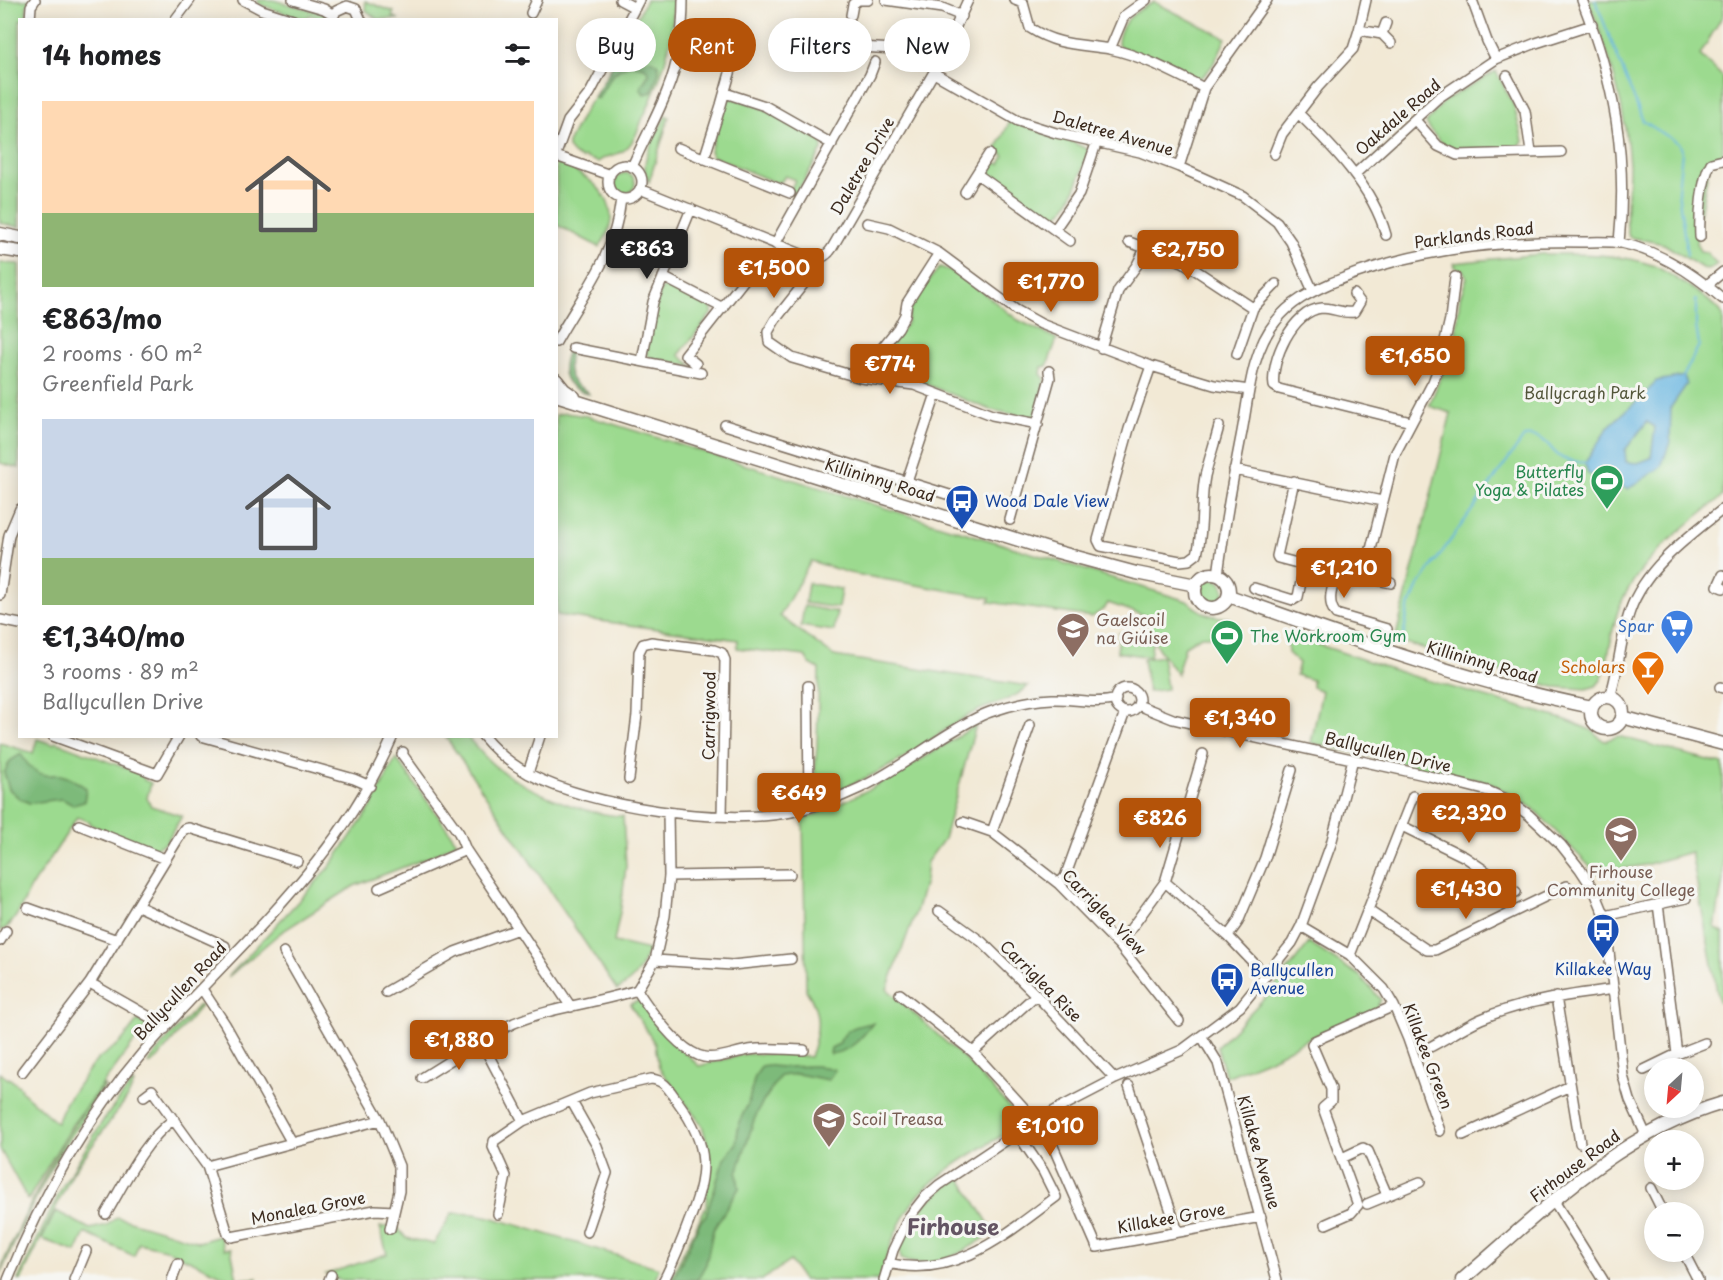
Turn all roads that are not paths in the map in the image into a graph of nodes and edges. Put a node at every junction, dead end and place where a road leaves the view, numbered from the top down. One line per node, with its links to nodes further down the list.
1 (35, 0): 23 (street)
2 (190, 0): 24 (street)
3 (293, 0): 22 (street)
4 (537, 0): 19 (street)
5 (620, 0): 18 (street)
6 (683, 0): 55 (street)
7 (868, 0): 20 (street)
8 (886, 0): 21 (street)
9 (969, 0): 21 (street, Daletree Drive)
10 (1146, 0): 32 (street)
11 (1267, 0): 38 (street)
12 (1366, 0): 29 (street)
13 (1472, 0): 33 (street)
14 (1581, 0): 28 (street)
15 (247, 1): 25 (street)
16 (1021, 1): 32 (street)
17 (353, 3): 22 (street); 26 (street)
18 (637, 4): 43 (street)
19 (531, 13)
20 (851, 15)
21 (962, 16)
22 (333, 17)
23 (30, 18)
24 (176, 18)
25 (288, 18)
26 (360, 18)
27 (1386, 23): 30 (street)
28 (1592, 25): 33 (street, Oakdale Road); 73 (street)
29 (1359, 30): 30 (street); 40 (street)
30 (1382, 34): 31 (street)
31 (1391, 42)
32 (1110, 49): 38 (street)
33 (1496, 59): 42 (street, Oakdale Road)
34 (876, 62): 45 (street)
35 (730, 72): 39 (street)
36 (934, 73): 44 (street, Daletree Avenue); 74 (street, Daletree Drive)
37 (1507, 76): 48 (street)
38 (1204, 88): 56 (street)
39 (725, 93): 45 (street); 53 (street)
40 (1298, 113): 51 (street); 58 (street)
41 (558, 119): 43 (street)
42 (1415, 120): 48 (street); 58 (street, Oakdale Road)
43 (568, 121): 47 (street)
44 (1097, 141): 56 (street, Daletree Avenue); 66 (street)
45 (832, 144): 74 (street)
46 (678, 148): 53 (street)
47 (558, 149)
48 (1531, 152): 49 (street)
49 (1561, 152)
50 (989, 154): 57 (street)
51 (1274, 154)
52 (558, 156): 59 (street)
53 (704, 159): 62 (street)
54 (1723, 160): 69 (street)
55 (632, 167): 59 (street); 60 (street)
56 (1179, 167): 86 (street, Daletree Avenue)
57 (976, 174): 61 (street); 66 (street)
58 (1355, 174): 68 (street)
59 (610, 176): 63 (street)
60 (640, 189): 63 (street); 64 (street, Daletree Drive)
61 (965, 192)
62 (790, 193)
63 (621, 199): 91 (street)
64 (691, 209): 74 (street, Daletree Drive); 82 (street)
65 (867, 222): 78 (street)
66 (1055, 229): 71 (street)
67 (0, 234): 70 (main road)
68 (1386, 235)
69 (1700, 237)
70 (18, 238)
71 (1070, 241)
72 (1129, 242): 76 (street)
73 (1619, 243): 85 (street, Parklands Road); 86 (street, Parklands Road)
74 (775, 244)
75 (0, 249): 77 (main road)
76 (1145, 249): 90 (street); 93 (street)
77 (18, 252)
78 (939, 253): 93 (street); 98 (street)
79 (759, 261): 89 (street)
80 (813, 272): 98 (street)
81 (1723, 272): 85 (street)
82 (663, 277): 89 (street); 95 (street)
83 (1455, 277): 105 (street)
84 (1276, 284): 90 (street)
85 (1707, 285): 88 (street, Parklands Road)
86 (1313, 291): 100 (street, Parklands Road)
87 (1354, 294): 105 (street)
88 (1723, 299)
89 (723, 308): 95 (street)
90 (1253, 308): 94 (street)
91 (558, 339)
92 (573, 348): 95 (street)
93 (1101, 348): 96 (street)
94 (1237, 354)
95 (642, 361)
96 (1151, 366): 100 (street); 108 (street)
97 (1049, 371): 106 (street)
98 (861, 378): 101 (street)
99 (558, 382): 103 (main road)
100 (1249, 390): 109 (street, Parklands Road)
101 (936, 394): 106 (street); 110 (street)
102 (558, 396): 103 (main road, Killininny Road)
103 (585, 404): 104 (main road); 121 (main road, Killininny Road)
104 (558, 405)
105 (1411, 422): 113 (street)
106 (1038, 424): 115 (street)
107 (725, 425): 110 (street)
108 (1219, 426)
109 (1234, 470): 111 (street); 117 (street, Parklands Road)
110 (907, 481): 112 (street)
111 (1293, 481): 113 (street); 122 (street)
112 (956, 497)
113 (1382, 501): 119 (street)
114 (1722, 514): 130 (street)
115 (1010, 520)
116 (15, 533): 124 (street)
117 (1218, 575): 121 (main road); 125 (main road)
118 (1723, 575): 123 (street)
119 (1364, 577): 120 (street); 128 (street)
120 (1391, 583)
121 (1196, 585): 125 (main road)
122 (1254, 588)
123 (1723, 588)
124 (0, 595)
125 (1229, 596): 133 (main road, Killininny Road)
126 (0, 620): 127 (street)
127 (18, 624)
128 (1387, 629)
129 (808, 686): 152 (street)
130 (1610, 697): 133 (main road); 135 (main road)
131 (1116, 699): 132 (street, Ballycullen Drive); 134 (street); 152 (street, Ballycullen Drive)
132 (1138, 705): 134 (street); 146 (street, Ballycullen Drive)
133 (1592, 707): 135 (main road)
134 (1125, 712): 165 (street)
135 (1623, 717): 143 (main road)
136 (1030, 725): 158 (street)
137 (58, 738): 138 (street)
138 (178, 738)
139 (208, 738): 150 (street)
140 (392, 738): 150 (street, Ballycullen Road)
141 (485, 738): 148 (street, Ballycullen Drive)
142 (539, 738): 148 (street)
143 (1723, 744)
144 (403, 752): 159 (street)
145 (1203, 754): 164 (street)
146 (1353, 759): 175 (street, Ballycullen Drive); 176 (street)
147 (1292, 770): 179 (street)
148 (528, 773): 153 (street, Ballycullen Drive)
149 (629, 779): 154 (street, Carrigwood)
150 (370, 786): 190 (street, Ballycullen Road)
151 (1413, 796): 157 (street)
152 (809, 806): 154 (street, Ballycullen Drive)
153 (668, 812): 154 (street, Ballycullen Drive); 163 (street)
154 (722, 816)
155 (963, 822): 158 (street, Carriglea View)
156 (79, 825): 160 (street)
157 (1402, 826): 168 (street); 173 (street)
158 (992, 832): 165 (street, Carriglea View)
159 (466, 850): 167 (street); 177 (street)
160 (165, 859): 161 (street); 171 (street)
161 (297, 861)
162 (790, 874): 163 (street)
163 (669, 876): 187 (street)
164 (1165, 882): 179 (street); 182 (street)
165 (1059, 884): 182 (street, Carriglea View)
166 (1567, 886): 173 (street)
167 (380, 888)
168 (1516, 892)
169 (1686, 898): 170 (street)
170 (1658, 904): 175 (street); 207 (street)
171 (138, 906): 180 (street); 183 (street)
172 (28, 908): 180 (street)
173 (1369, 910): 185 (street)
174 (939, 911): 195 (street, Carriglea Rise)
175 (1605, 916): 191 (street, Ballycullen Drive)
176 (1301, 926): 185 (street, Killakee Green); 188 (street)
177 (518, 929): 193 (street); 197 (street)
178 (6, 931): 181 (street)
179 (1228, 936): 188 (street)
180 (117, 940): 189 (street)
181 (0, 941)
182 (1119, 945): 199 (street, Carriglea View)
183 (225, 946)
184 (284, 952): 219 (street)
185 (1350, 955): 198 (street, Killakee Green)
186 (791, 959): 187 (street)
187 (655, 960): 192 (street)
188 (1266, 976): 201 (street)
189 (90, 983): 200 (street); 209 (street)
190 (202, 989): 200 (street, Ballycullen Road); 228 (street)
191 (1614, 989): 196 (street); 223 (street, Ballycullen Drive)
192 (637, 990): 197 (street); 205 (street)
193 (386, 992)
194 (900, 994): 206 (street)
195 (1036, 995): 206 (street); 211 (street, Carriglea Rise)
196 (1556, 997): 204 (street); 213 (street)
197 (571, 1006): 202 (street)
198 (1395, 1006): 222 (street, Killakee Green); 230 (street)
199 (1179, 1021)
200 (165, 1029): 248 (street, Ballycullen Road)
201 (1202, 1037): 211 (street); 239 (street, Killakee Avenue)
202 (481, 1041): 210 (street); 220 (street)
203 (1706, 1042): 207 (street)
204 (1428, 1048)
205 (804, 1050)
206 (973, 1052): 217 (street)
207 (1677, 1054): 208 (street)
208 (1669, 1058)
209 (22, 1072)
210 (422, 1078)
211 (1114, 1079): 224 (street)
212 (1129, 1086): 243 (street)
213 (1570, 1086): 225 (street); 229 (street)
214 (144, 1096): 218 (street, Monalea Grove)
215 (572, 1101): 220 (street); 242 (street); 251 (street)
216 (1723, 1103): 221 (main road, Firhouse Road)
217 (1024, 1109)
218 (174, 1119): 231 (street, Monalea Grove); 237 (street)
219 (380, 1120): 228 (street); 236 (street)
220 (524, 1121): 238 (street)
221 (1656, 1130)
222 (1440, 1131)
223 (1644, 1131)
224 (1017, 1133): 246 (street); 246 (street)
225 (1462, 1135)
226 (1644, 1136): 234 (main road, Firhouse Road)
227 (1049, 1137): 243 (street, Killakee Grove)
228 (292, 1143): 231 (street)
229 (1580, 1143)
230 (1342, 1158): 233 (street); 240 (street)
231 (207, 1166): 236 (street, Monalea Grove)
232 (1420, 1182): 233 (street)
233 (1387, 1196): 235 (street)
234 (1554, 1201): 254 (main road, Firhouse Road); 255 (street)
235 (1366, 1204)
236 (394, 1211): 241 (street)
237 (106, 1214)
238 (498, 1214)
239 (1261, 1217): 243 (street, Killakee Grove); 253 (street, Killakee Avenue)
240 (1326, 1224)
241 (390, 1229)
242 (587, 1232)
243 (1178, 1232)
244 (86, 1251): 249 (street)
245 (1689, 1262): 256 (street)
246 (888, 1263): 252 (street)
247 (178, 1264): 250 (street)
248 (8, 1280)
249 (74, 1280)
250 (172, 1280)
251 (664, 1280)
252 (884, 1280)
253 (1277, 1280)
254 (1462, 1280)
255 (1603, 1280)
256 (1698, 1280)

